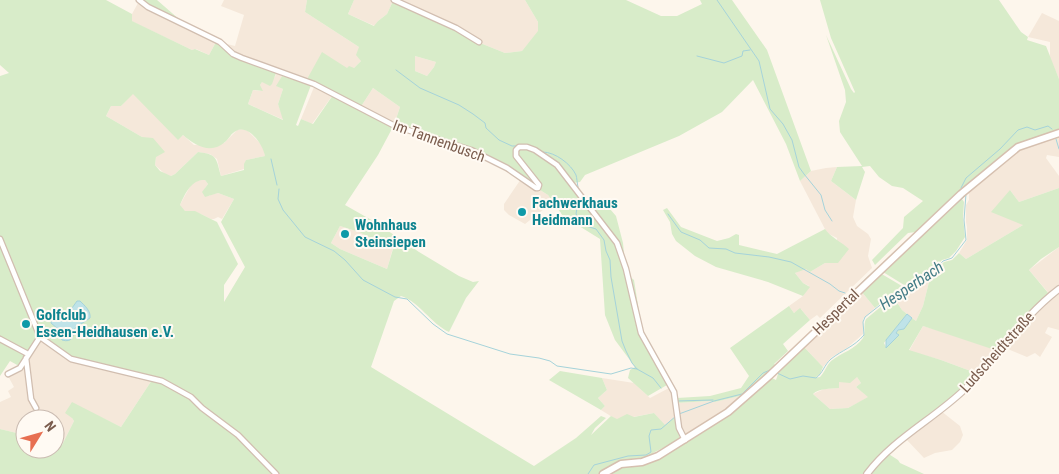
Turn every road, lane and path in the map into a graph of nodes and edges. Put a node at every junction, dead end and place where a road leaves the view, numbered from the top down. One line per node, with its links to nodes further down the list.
1 (139, 0): 12 (street, Im Tannenbusch)
2 (394, 0): 3 (street)
3 (478, 42)
4 (1059, 133): 12 (main road, Hespertal)
5 (0, 239): 7 (street)
6 (1059, 289): 15 (street, Ludscheidtstraße)
7 (40, 336): 9 (street); 13 (street)
8 (0, 339): 9 (street)
9 (27, 356): 10 (street); 11 (street)
10 (8, 374)
11 (36, 408)
12 (684, 440): 14 (main road, Hespertal)
13 (276, 474)
14 (603, 474)
15 (867, 474)

